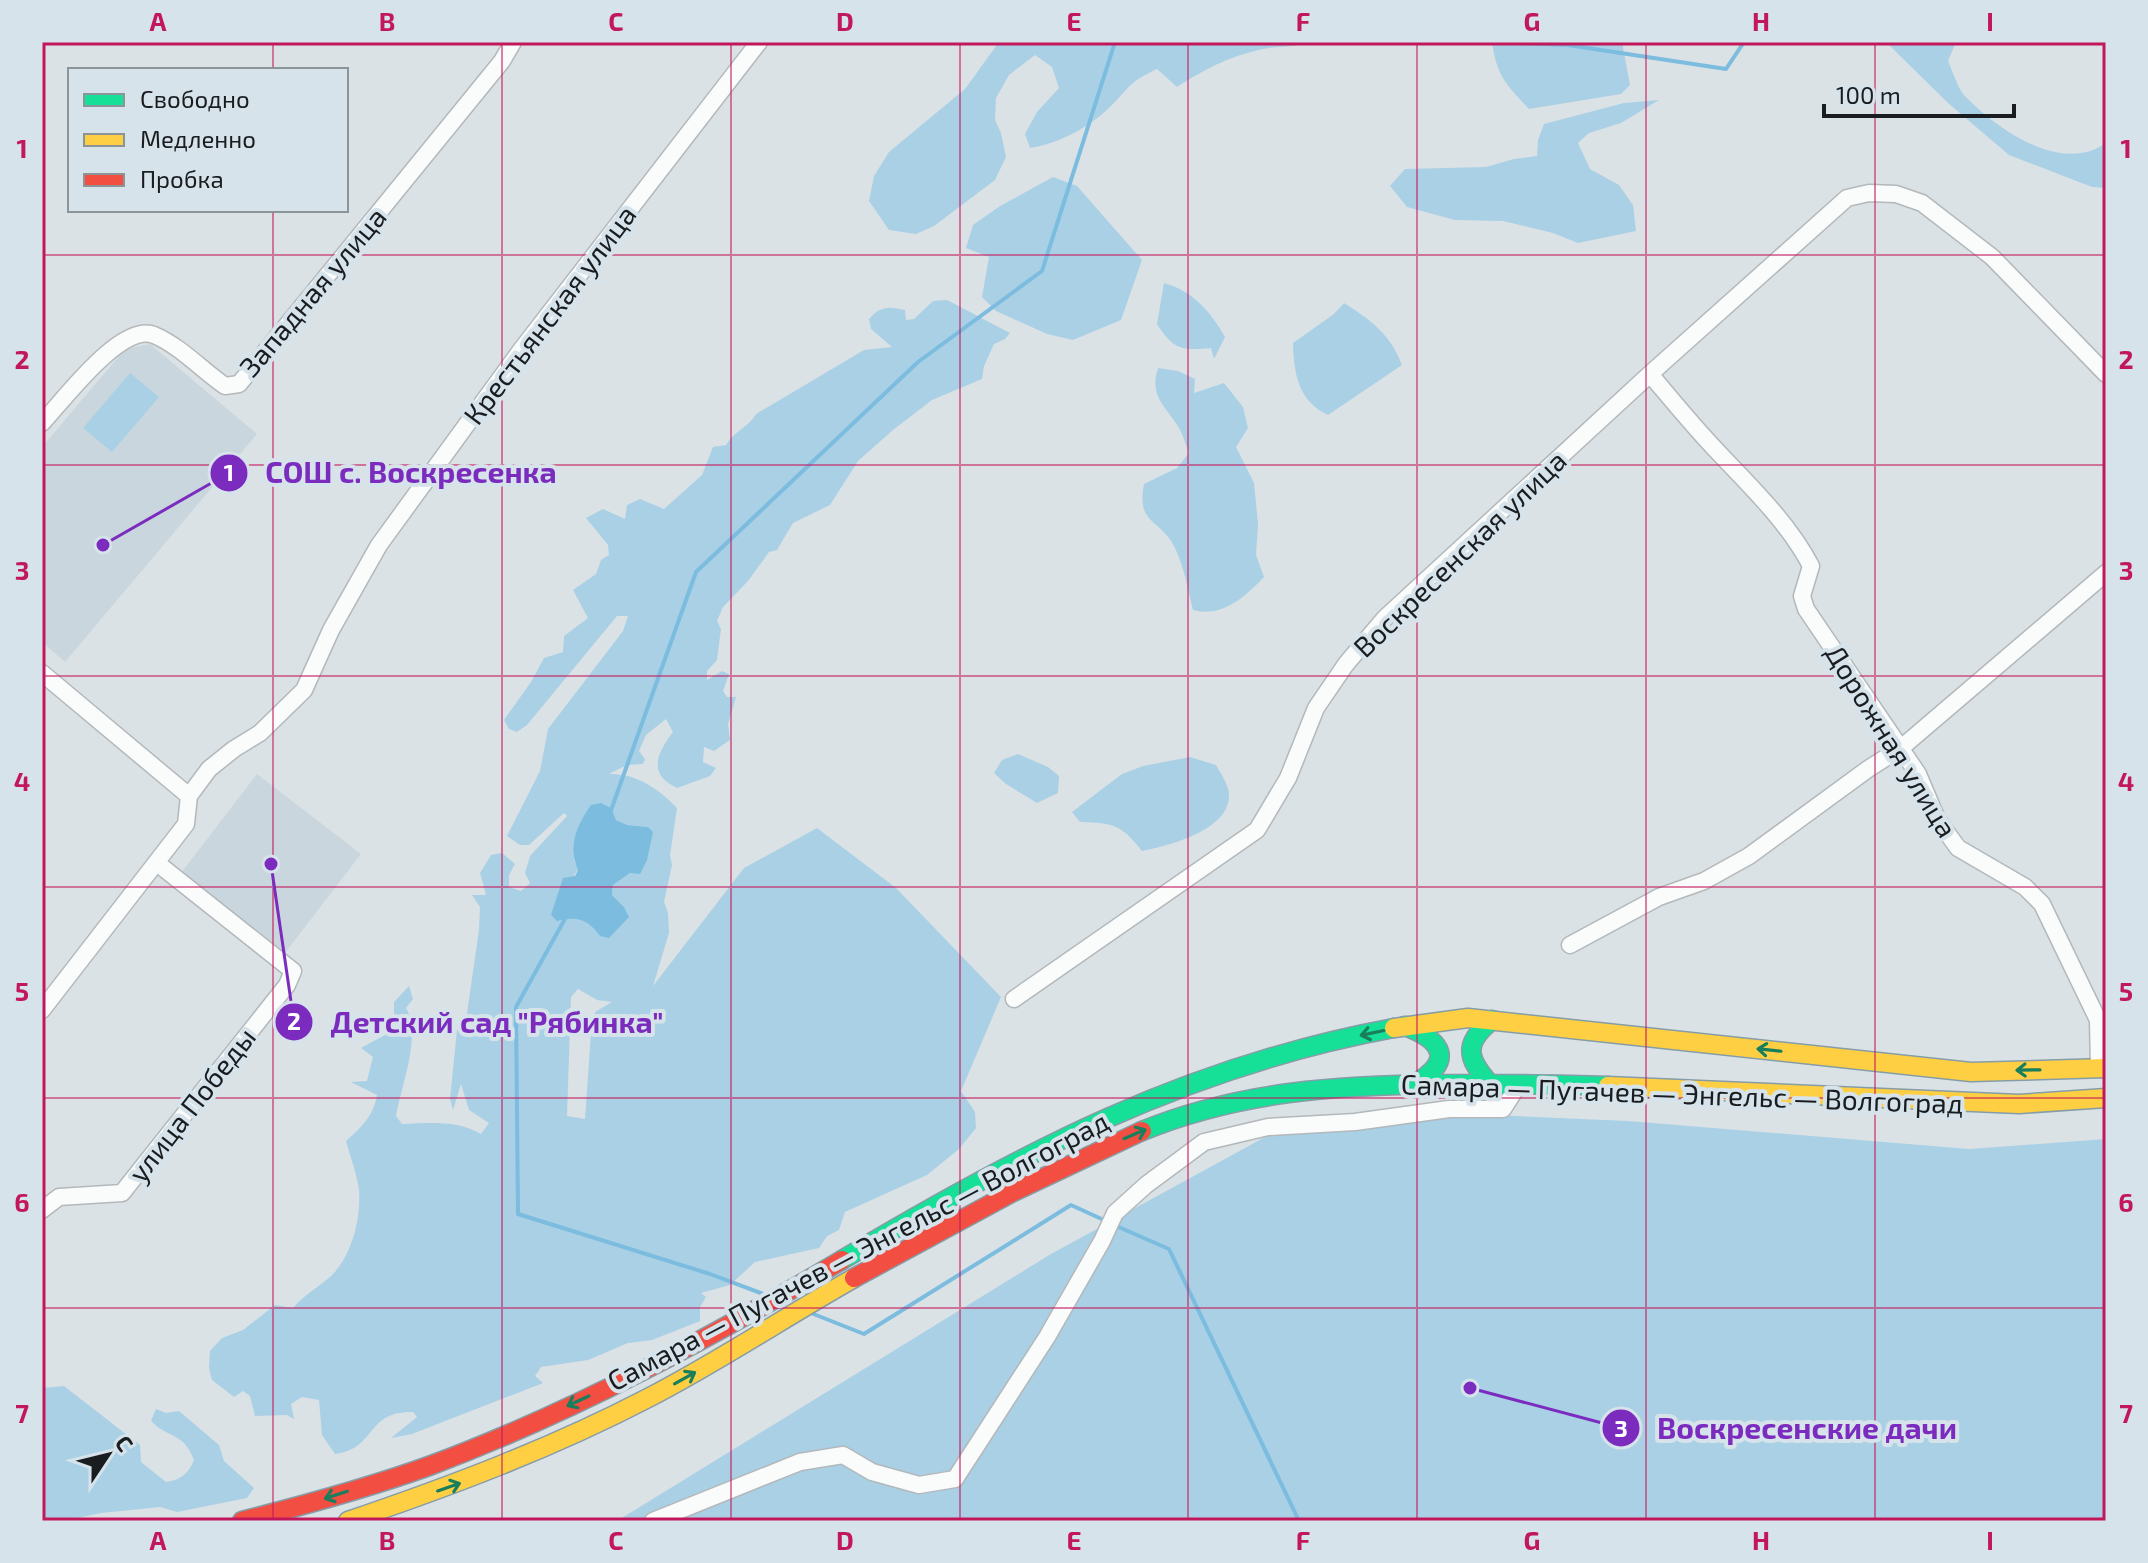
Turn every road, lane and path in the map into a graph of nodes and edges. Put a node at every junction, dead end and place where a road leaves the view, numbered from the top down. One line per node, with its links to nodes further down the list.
1 (513, 42): 5 (street, Западная улица)
2 (759, 42): 9 (street, Крестьянская улица)
3 (1650, 374): 4 (street, Воскресенская улица); 8 (street, Дорожная улица); 12 (street, Воскресенская улица)
4 (2106, 374)
5 (42, 423)
6 (2106, 573): 8 (street)
7 (42, 673): 9 (street)
8 (1901, 748): 11 (street); 16 (street, Дорожная улица)
9 (189, 796): 10 (street, Крестьянская улица)
10 (157, 863): 13 (street, Крестьянская улица); 21 (street, улица Победы)
11 (1570, 945)
12 (1014, 999)
13 (42, 1010)
14 (1492, 1020): 15 (main road, Самара — Пугачев — Энгельс — Волгоград); 16 (main road, Самара — Пугачев — Энгельс — Волгоград, one-way to 14); 17 (main road)
15 (1405, 1026): 18 (main road); 22 (main road, Самара — Пугачев — Энгельс — Волгоград, one-way to 22)
16 (2103, 1068)
17 (1489, 1083): 18 (main road, Самара — Пугачев — Энгельс — Волгоград); 19 (main road, Самара — Пугачев — Энгельс — Волгоград)
18 (1414, 1084): 23 (main road, Самара — Пугачев — Энгельс — Волгоград, one-way to 18)
19 (1519, 1084): 20 (main road, Самара — Пугачев — Энгельс — Волгоград); 24 (street)
20 (2106, 1098)
21 (42, 1210)
22 (242, 1521)
23 (348, 1521)
24 (653, 1521)

